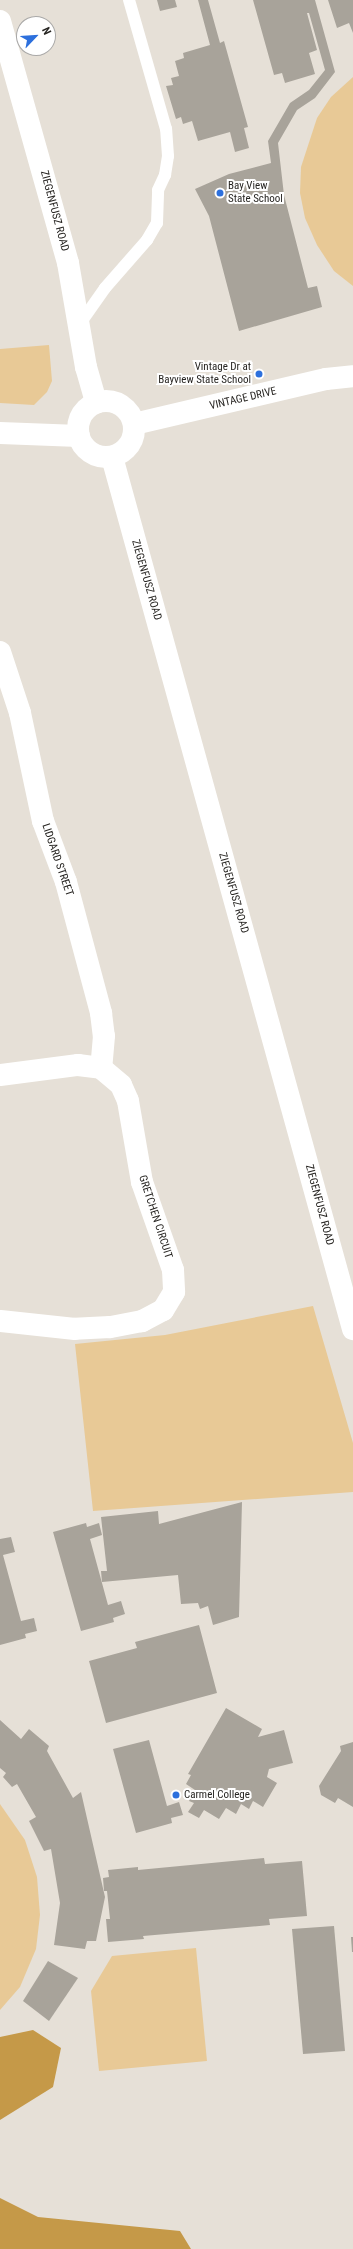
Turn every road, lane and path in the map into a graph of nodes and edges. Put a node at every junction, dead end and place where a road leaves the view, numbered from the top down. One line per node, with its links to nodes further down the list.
1 (130, 0): 3 (lane)
2 (0, 21): 3 (street, ZIEGENFUSZ ROAD)
3 (79, 325): 5 (street, ZIEGENFUSZ ROAD)
4 (353, 376): 6 (street, VINTAGE DRIVE)
5 (96, 403): 6 (street); 8 (street)
6 (134, 424): 9 (street)
7 (0, 433): 8 (street)
8 (79, 436): 9 (street)
9 (112, 457): 14 (street, ZIEGENFUSZ ROAD)
10 (0, 652): 11 (street, LIDGARD STREET)
11 (101, 1068): 12 (street); 13 (street, GRETCHEN CIRCUIT)
12 (0, 1075)
13 (0, 1321)
14 (353, 1329)

